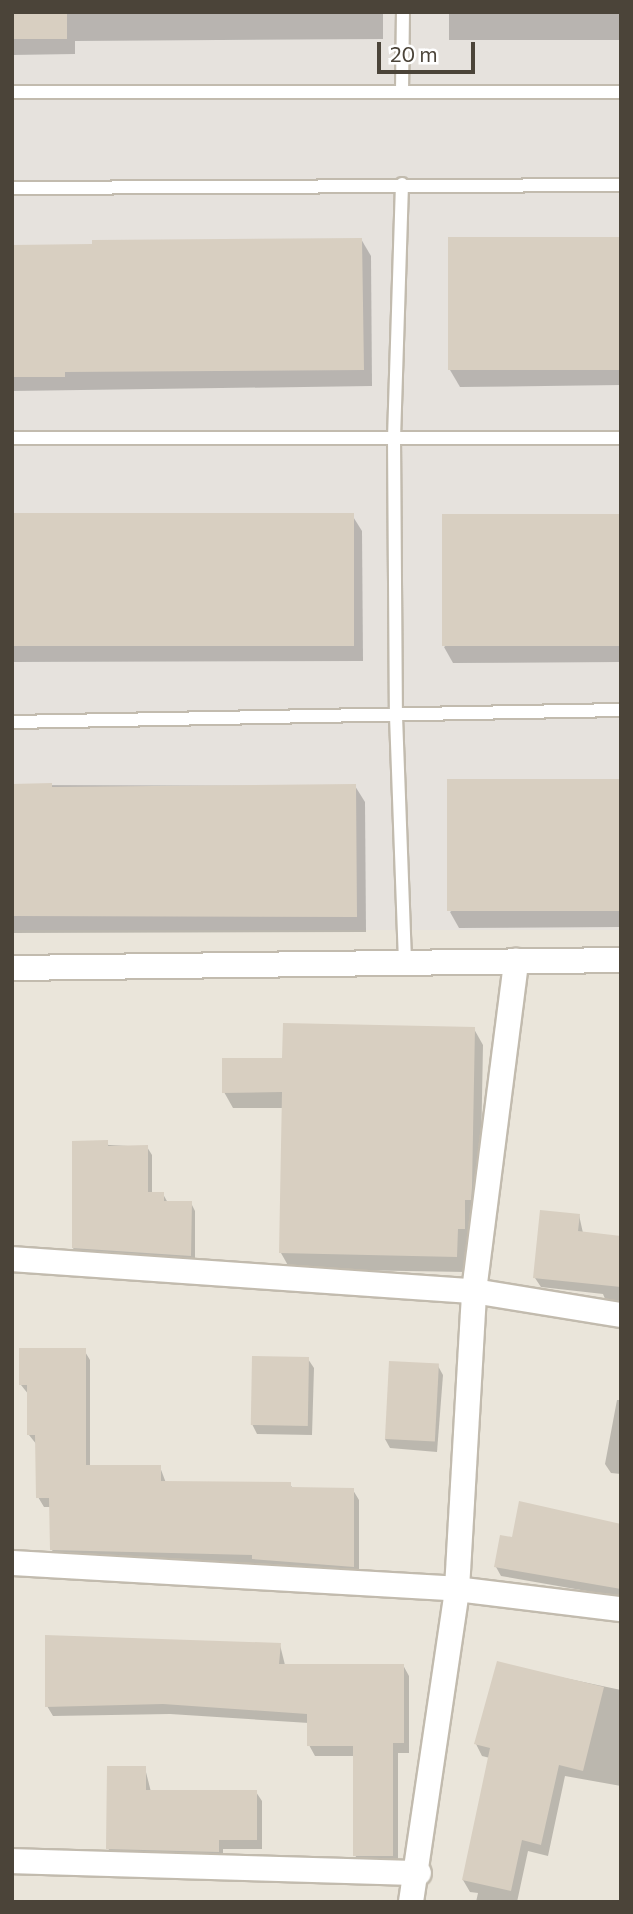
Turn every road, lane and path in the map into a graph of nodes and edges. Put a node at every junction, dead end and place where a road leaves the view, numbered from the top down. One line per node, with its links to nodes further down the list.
1 (403, 12): 3 (lane)
2 (12, 92): 3 (lane)
3 (402, 92): 4 (lane)
4 (621, 92)
5 (401, 184): 6 (lane); 7 (lane); 9 (lane)
6 (621, 185)
7 (12, 188)
8 (12, 438): 9 (lane)
9 (394, 438): 10 (lane); 12 (lane)
10 (621, 438)
11 (621, 710): 12 (lane)
12 (396, 716): 13 (lane); 16 (lane)
13 (12, 722)
14 (621, 960): 15 (street)
15 (516, 961): 16 (street); 19 (street)
16 (405, 962): 17 (street)
17 (12, 968)
18 (12, 1259): 19 (street)
19 (474, 1291): 20 (street); 22 (street)
20 (621, 1315)
21 (12, 1563): 22 (street)
22 (457, 1589): 23 (street); 25 (street)
23 (621, 1608)
24 (12, 1861): 25 (street)
25 (419, 1873): 26 (street)
26 (411, 1902)

